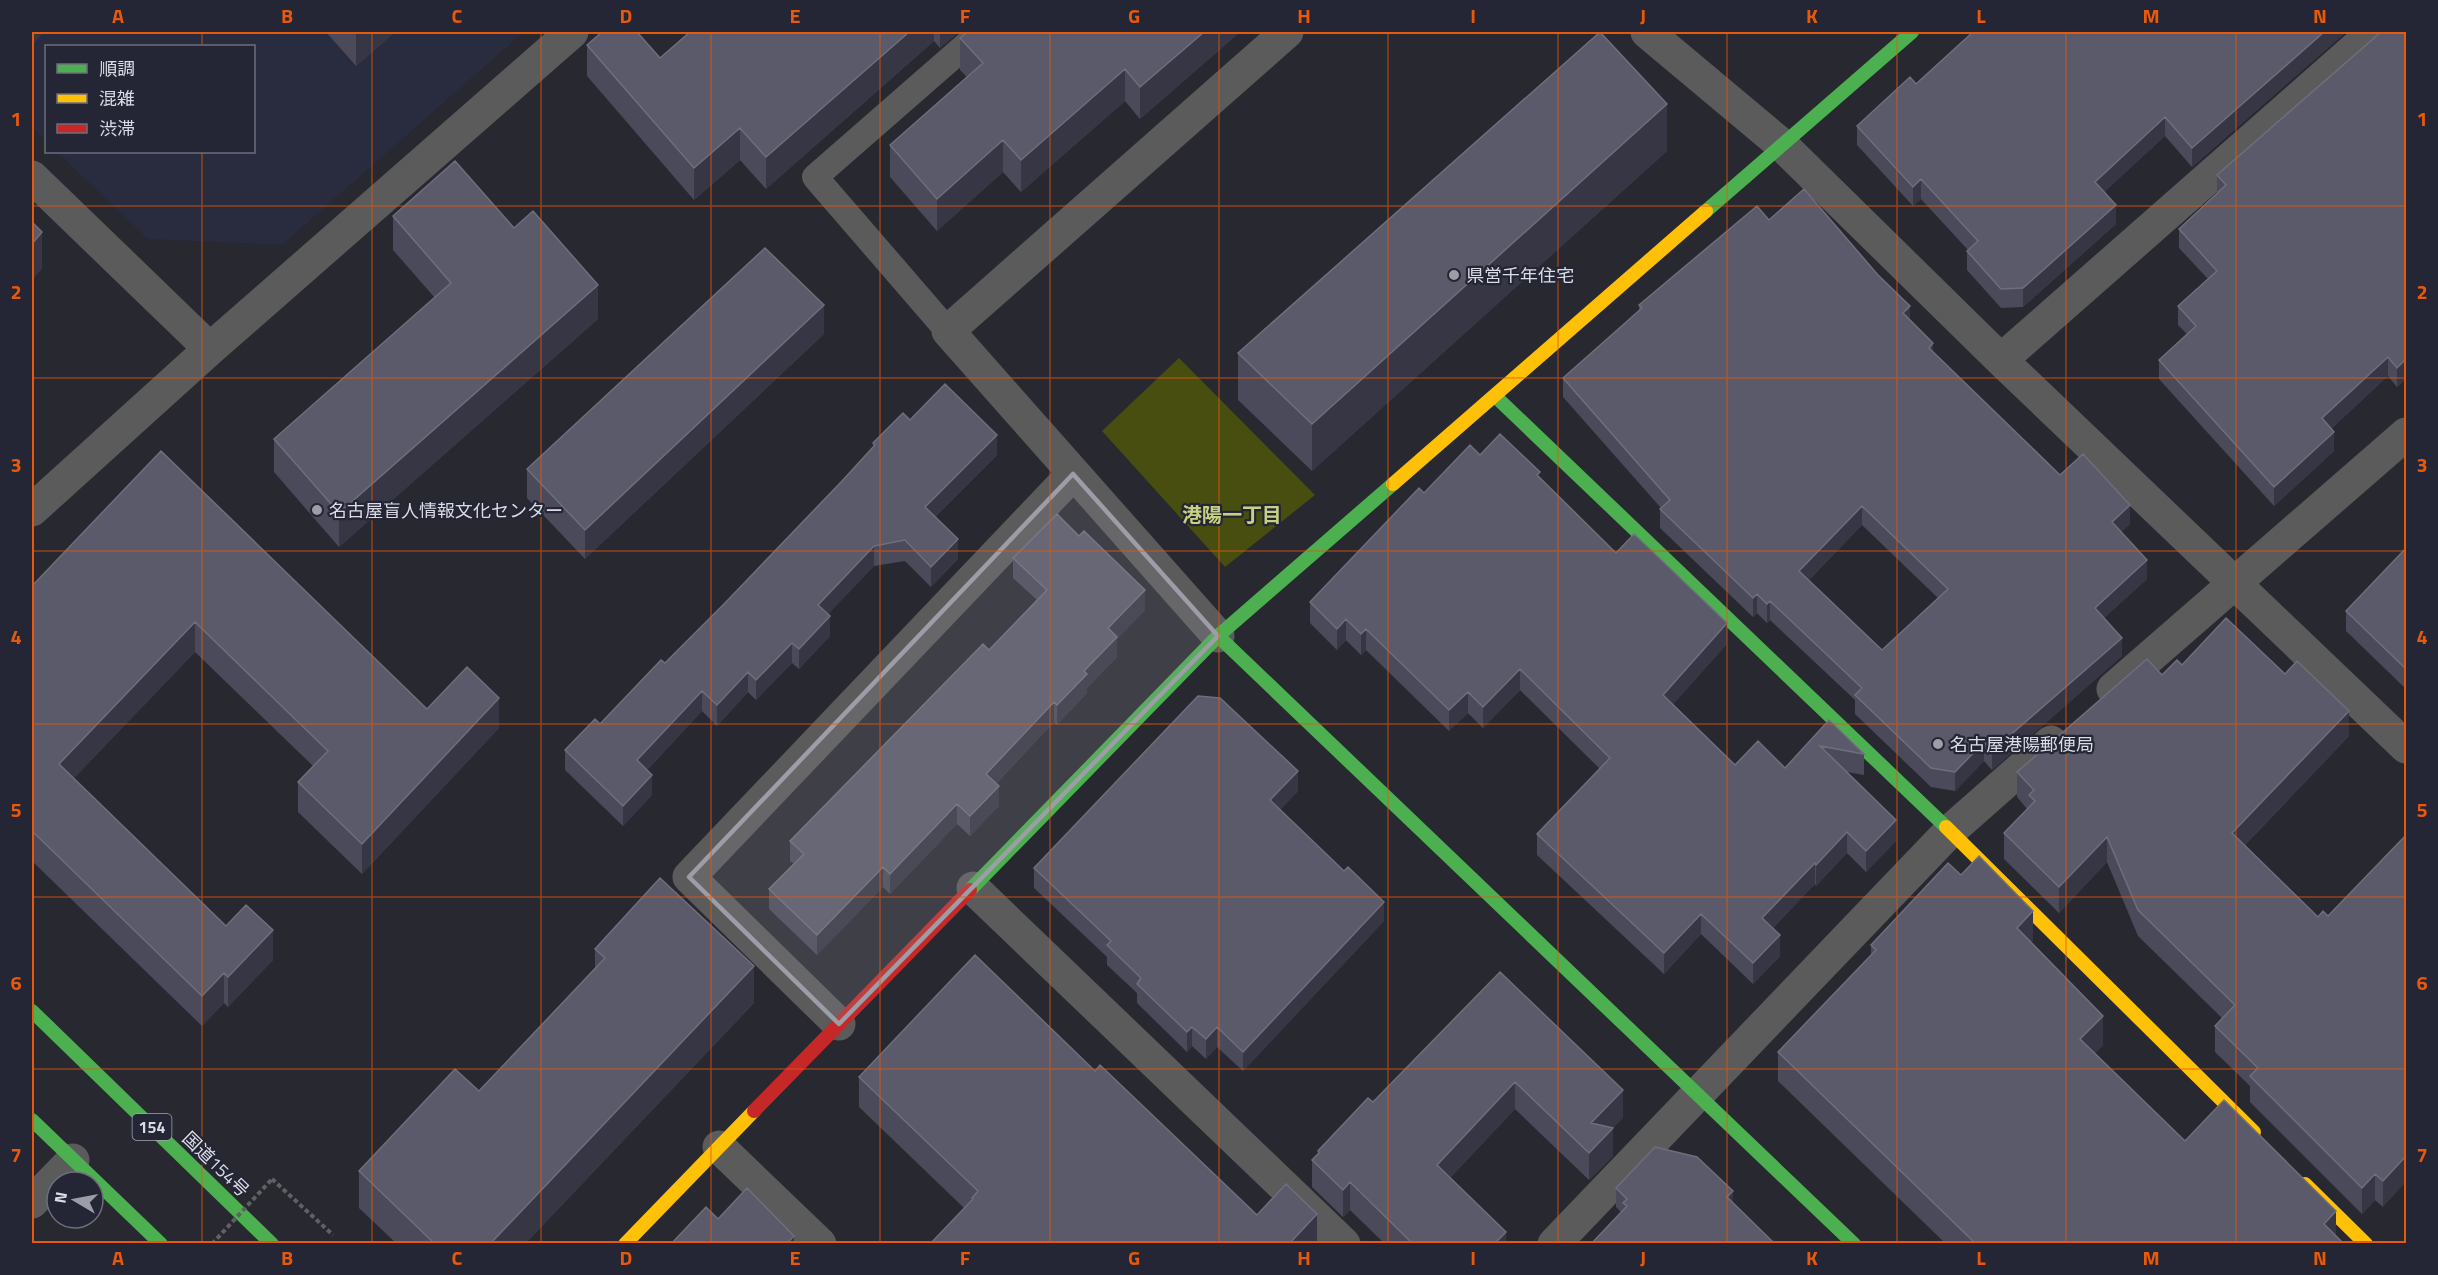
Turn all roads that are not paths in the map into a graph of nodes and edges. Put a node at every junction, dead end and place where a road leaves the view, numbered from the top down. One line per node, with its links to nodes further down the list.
1 (572, 32): 10 (street)
2 (981, 32): 9 (lane)
3 (1287, 32): 9 (street)
4 (1647, 32): 7 (street)
5 (1912, 32): 7 (main road)
6 (2374, 32): 11 (street)
7 (1782, 145): 11 (street); 12 (main road)
8 (32, 177): 10 (street)
9 (948, 331): 14 (street)
10 (210, 349): 15 (street)
11 (2001, 360): 16 (street)
12 (1495, 396): 17 (main road); 19 (main road)
13 (2406, 434): 16 (street)
14 (1073, 474): 17 (street); 22 (street)
15 (32, 510)
16 (2235, 582): 18 (street); 19 (street)
17 (1218, 636): 20 (main road); 23 (main road)
18 (2406, 747)
19 (1950, 831): 23 (street); 25 (main road)
20 (973, 888): 22 (main road); 34 (street)
21 (32, 1011): 31 (main road, 国道154号 / 154)
22 (839, 1024): 26 (main road)
23 (1697, 1094): 35 (street); 36 (main road)
24 (32, 1120): 27 (main road)
25 (2264, 1142)
26 (719, 1147): 32 (main road); 33 (street)
27 (73, 1160): 29 (street); 30 (main road)
28 (2298, 1176): 37 (main road)
29 (32, 1203)
30 (161, 1244)
31 (272, 1244)
32 (625, 1244)
33 (820, 1244)
34 (1344, 1244)
35 (1554, 1244)
36 (1854, 1244)
37 (2366, 1244)

